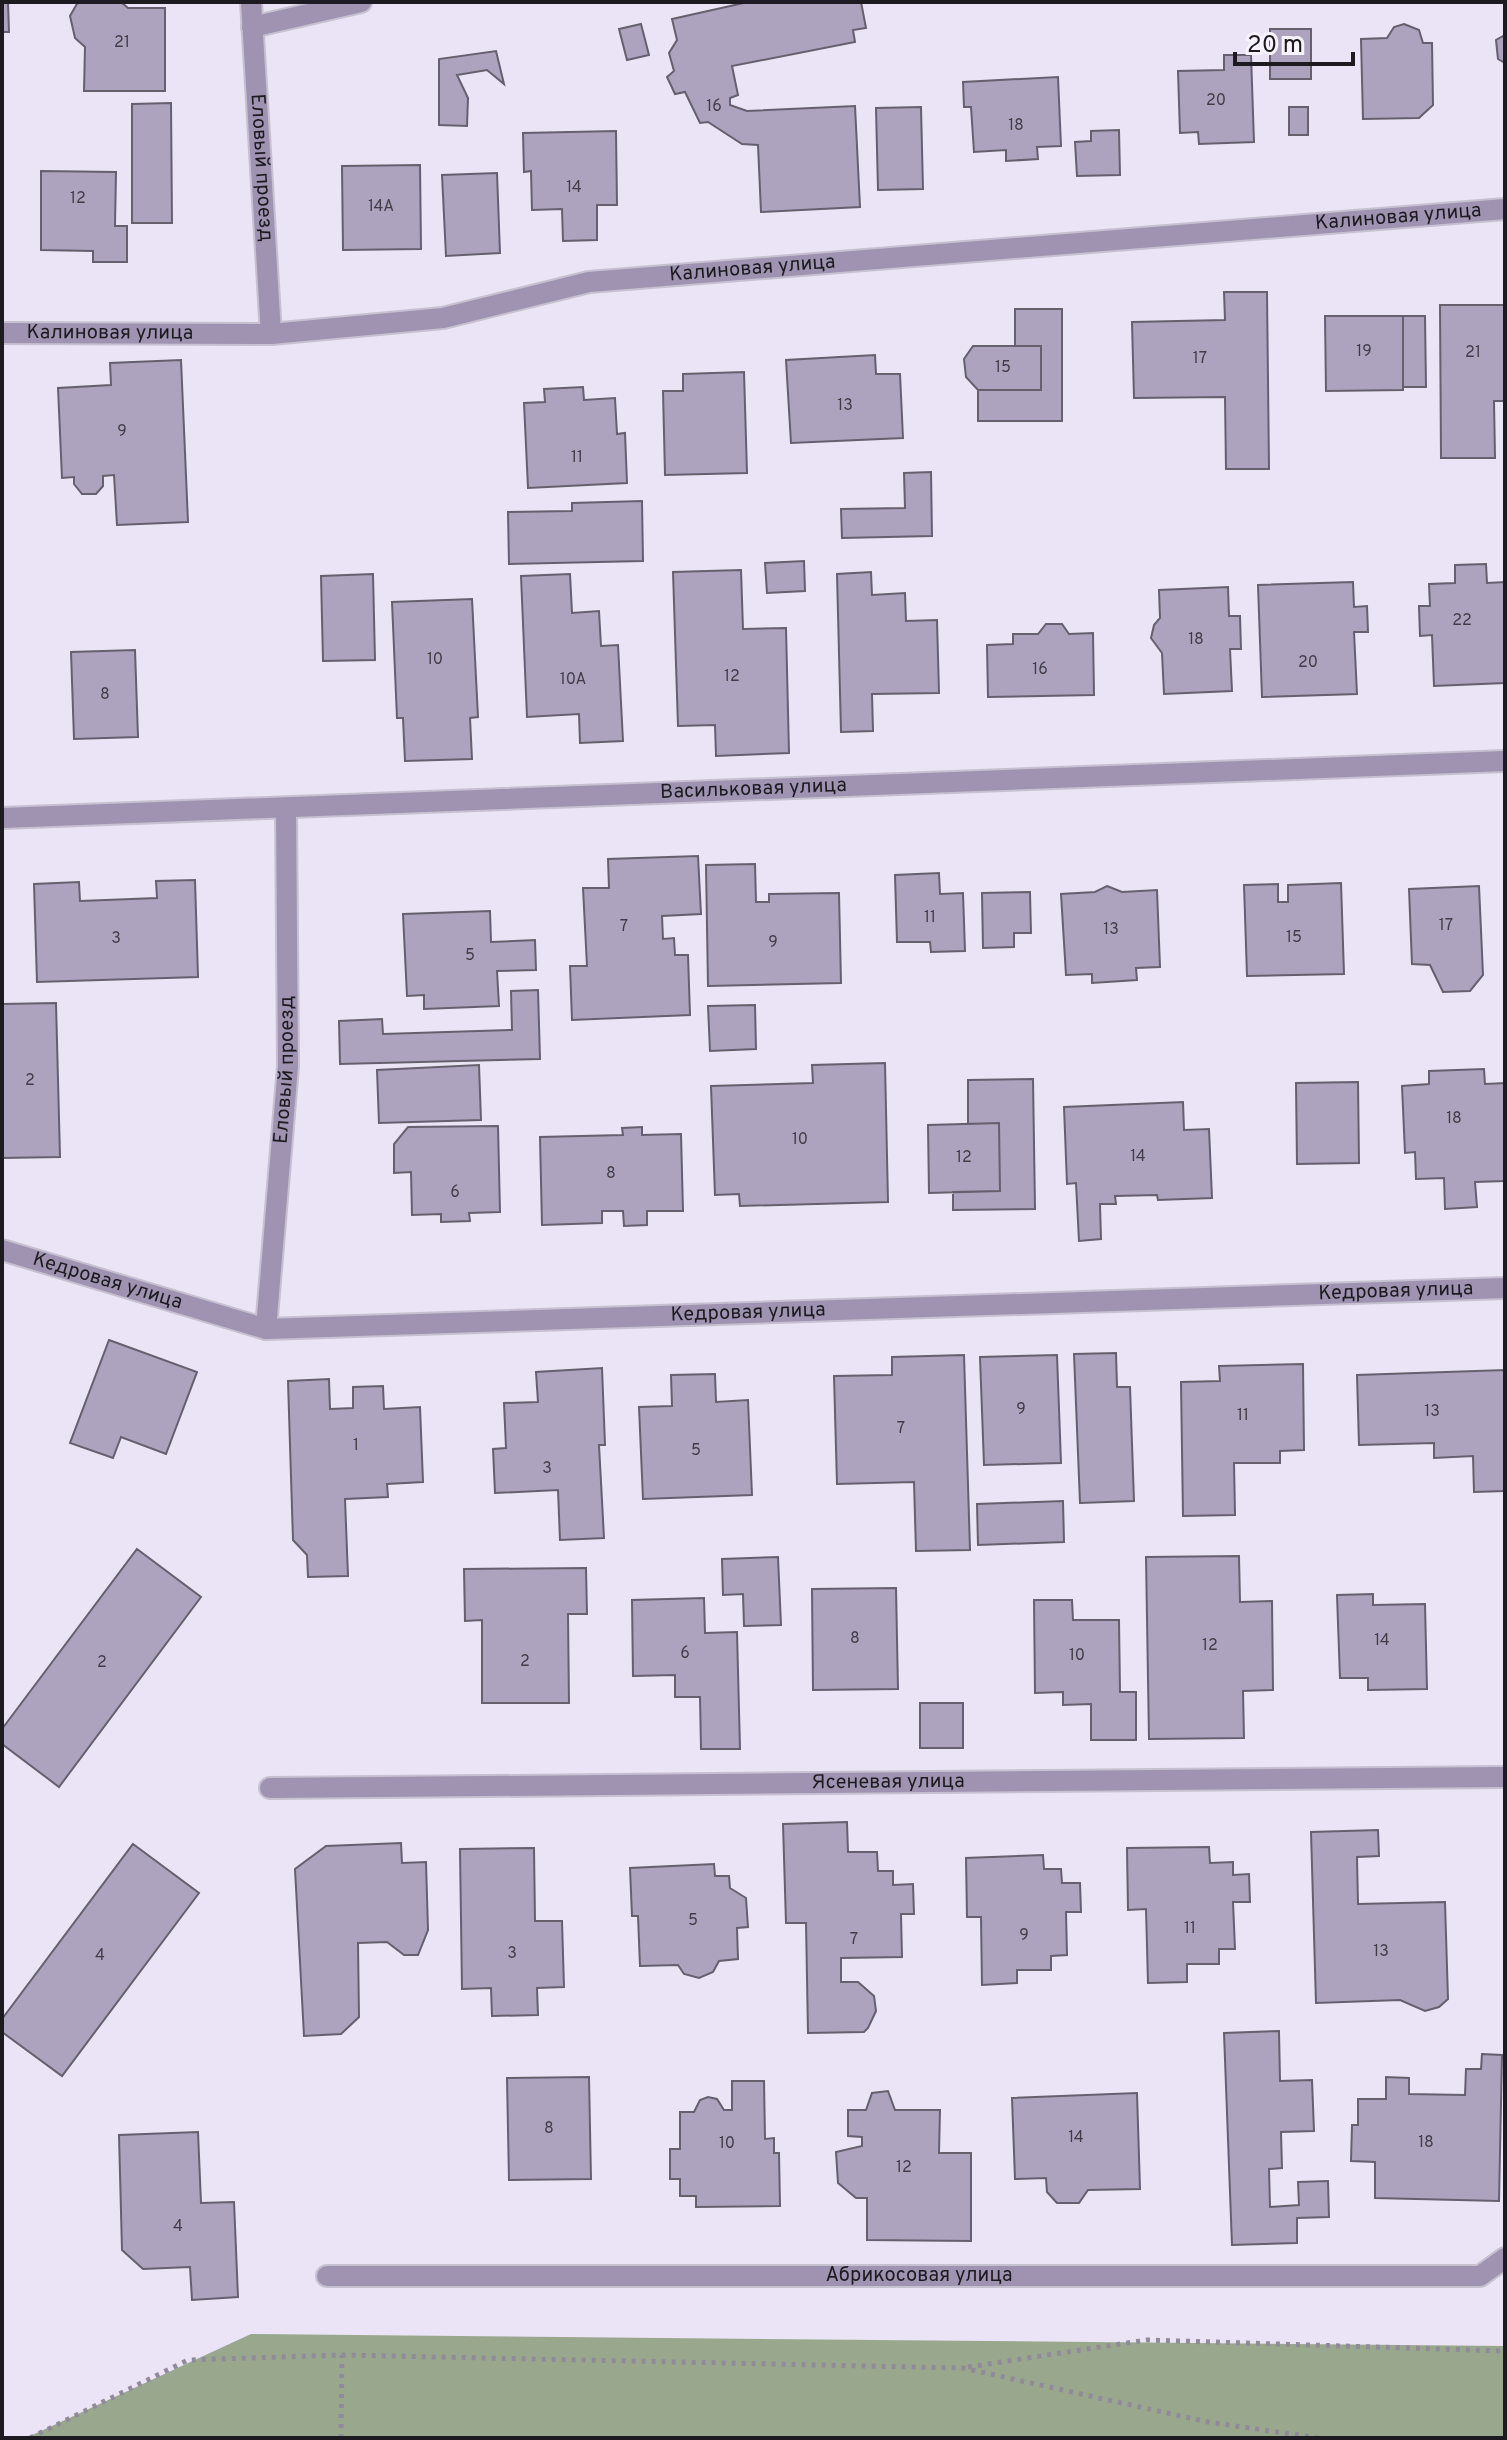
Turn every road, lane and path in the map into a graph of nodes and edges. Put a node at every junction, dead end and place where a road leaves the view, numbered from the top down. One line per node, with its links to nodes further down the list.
1 (251, 2): 3 (street, Еловый проезд)
2 (361, 2): 3 (street)
3 (252, 27): 6 (street, Еловый проезд)
4 (1505, 209): 6 (street, Калиновая улица)
5 (2, 333): 6 (street, Калиновая улица)
6 (271, 334)
7 (1505, 761): 8 (street, Васильковая улица)
8 (286, 808): 9 (street, Васильковая улица); 12 (street, Еловый проезд)
9 (2, 818)
10 (2, 1250): 12 (street, Кедровая улица)
11 (1505, 1288): 12 (street, Кедровая улица)
12 (266, 1329)
13 (1505, 1777): 14 (street, Ясеневая улица)
14 (270, 1788)
15 (1505, 2258): 16 (street, Абрикосовая улица)
16 (327, 2276)
17 (1505, 2351): 19 (path)
18 (342, 2355): 19 (path); 20 (path); 21 (path)
19 (963, 2368): 22 (path)
20 (30, 2438)
21 (341, 2438)
22 (1319, 2438)

